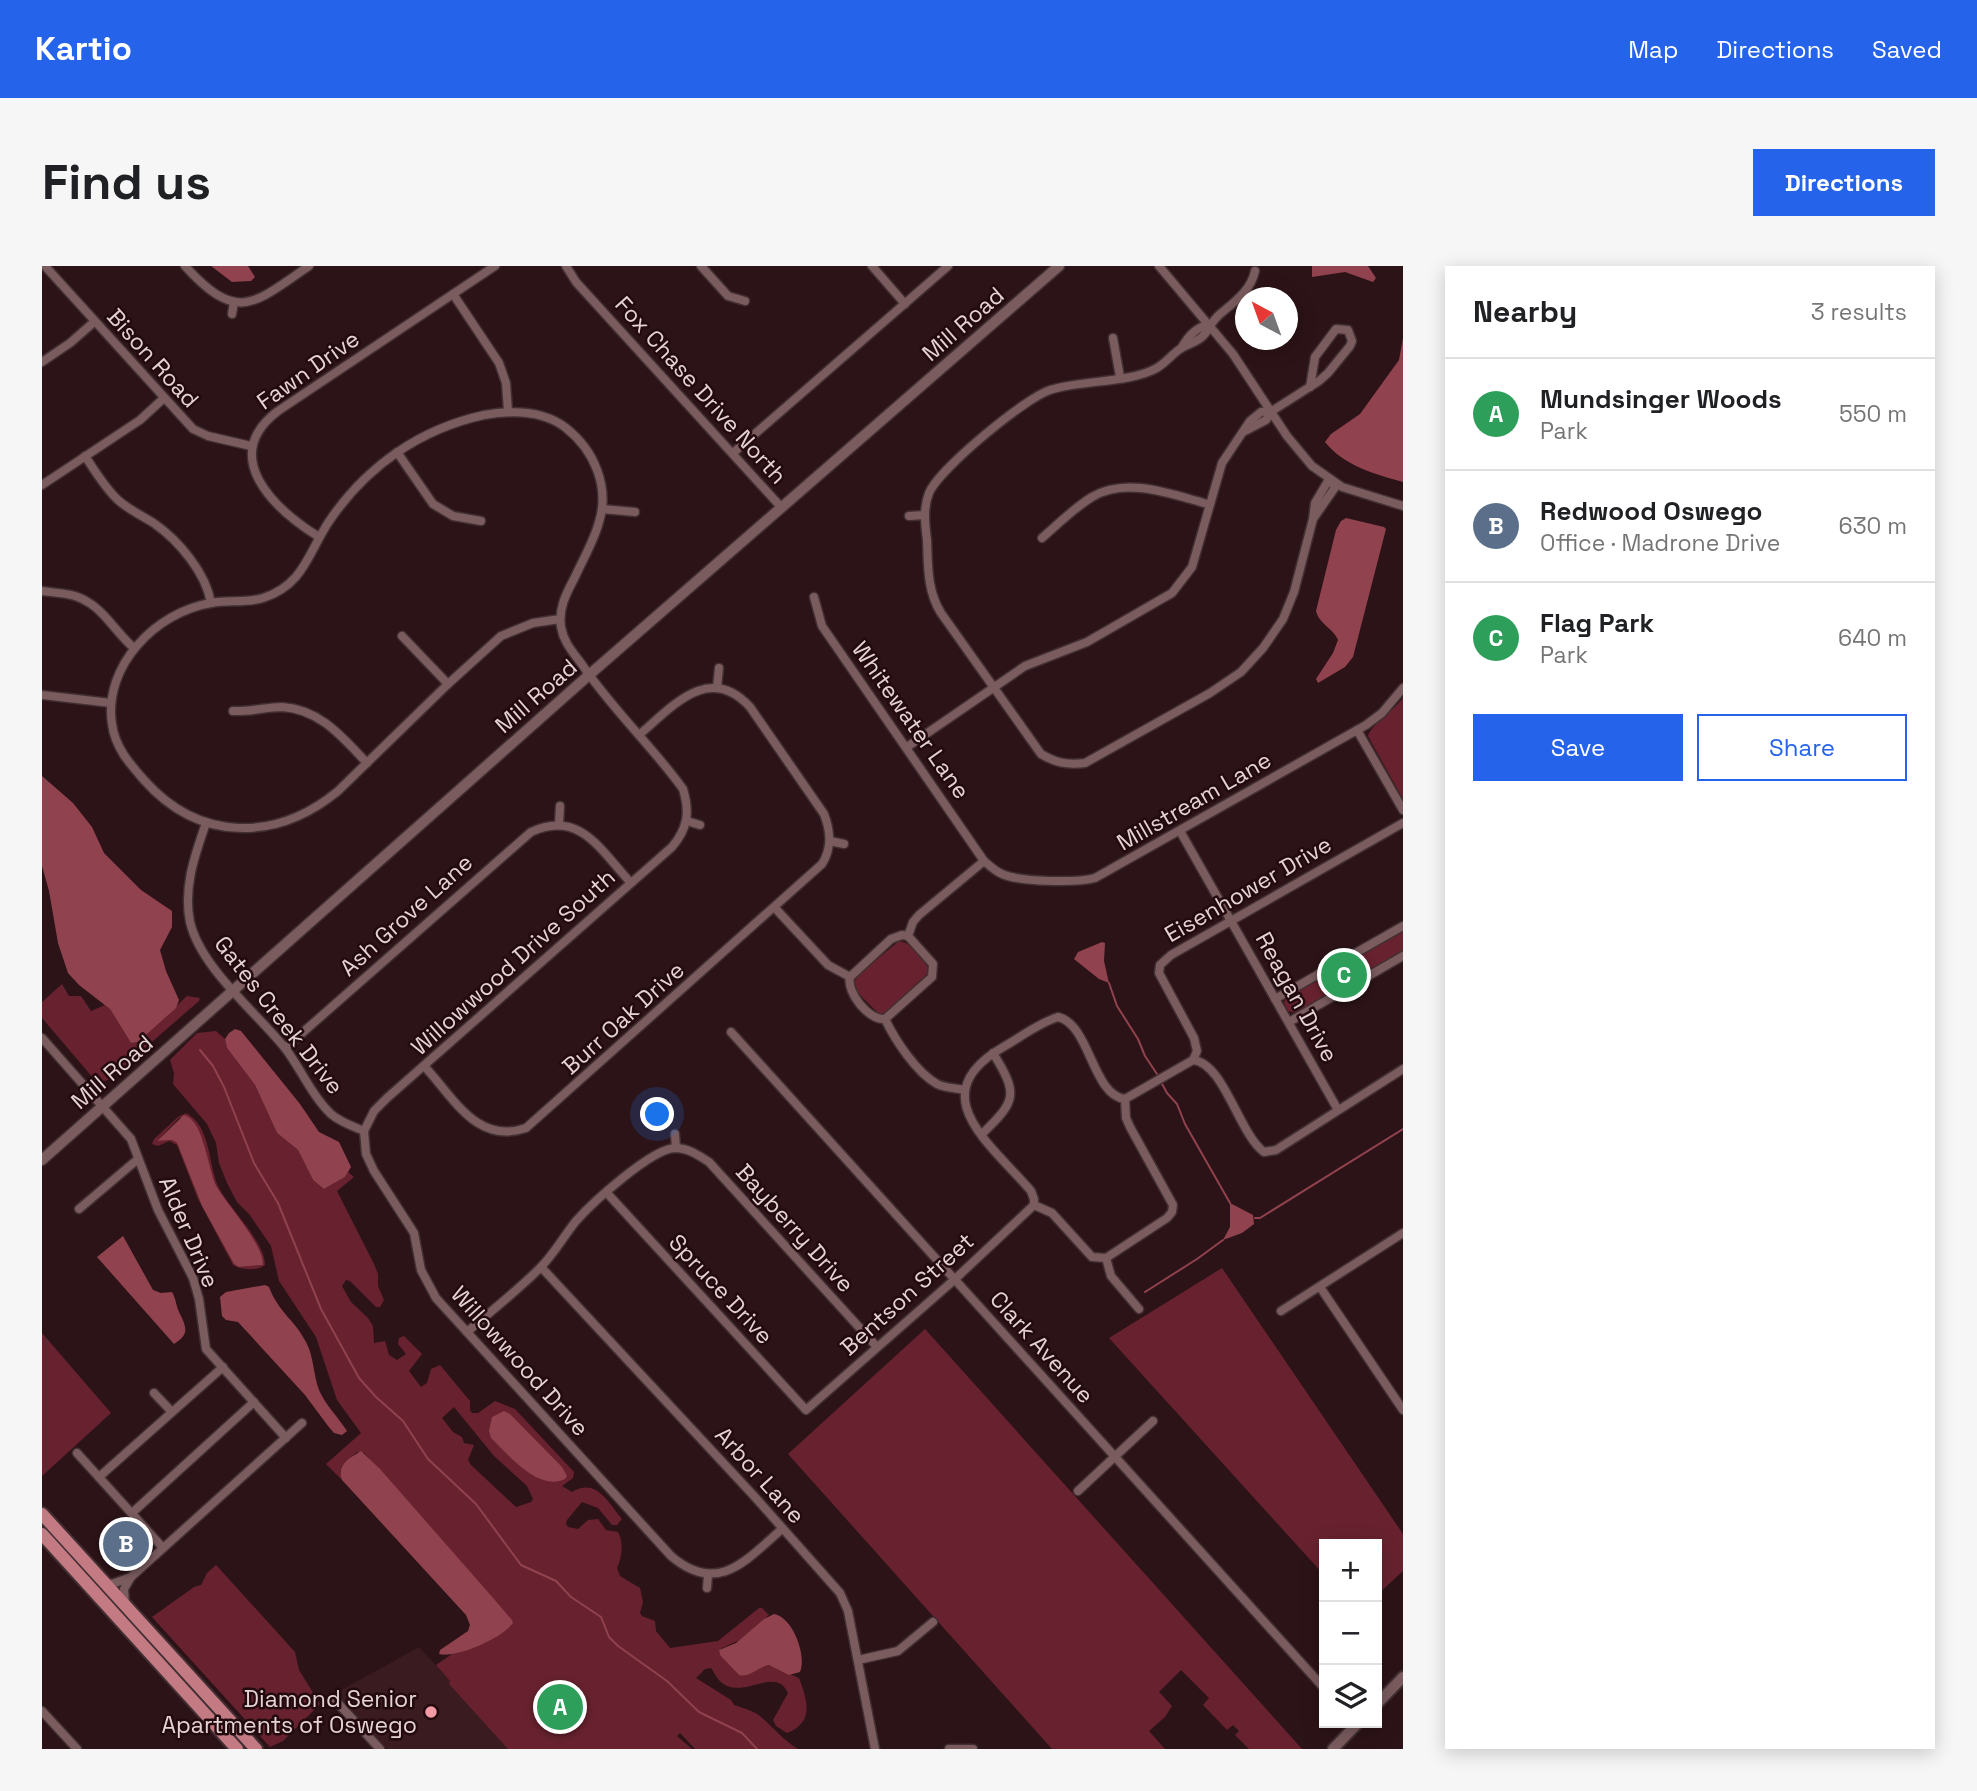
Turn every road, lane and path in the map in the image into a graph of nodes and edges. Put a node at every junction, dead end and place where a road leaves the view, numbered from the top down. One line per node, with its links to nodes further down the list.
1 (45, 266): 17 (street, Bison Road)
2 (185, 266): 14 (street)
3 (309, 266): 14 (street)
4 (495, 266): 12 (street, Fawn Drive)
5 (566, 266): 28 (street, Fox Chase Drive North)
6 (701, 266): 13 (street)
7 (872, 266): 15 (street)
8 (948, 266): 15 (street)
9 (1059, 266): 34 (street, Mill Road)
10 (1160, 266): 18 (street)
11 (1255, 268): 18 (street)
12 (453, 294): 24 (street); 26 (street, Fawn Drive)
13 (745, 301)
14 (233, 302): 16 (street)
15 (905, 304): 28 (street)
16 (232, 314)
17 (94, 322): 20 (street); 23 (street, Bison Road)
18 (1209, 324): 21 (street); 25 (street)
19 (1113, 338): 21 (street)
20 (42, 362)
21 (1119, 377): 37 (street)
22 (1310, 387): 22 (street); 25 (street)
23 (164, 398): 26 (street, Bison Road); 29 (street)
24 (508, 411): 27 (street); 35 (street)
25 (1272, 411): 30 (street); 32 (street)
26 (251, 446): 40 (street)
27 (397, 452): 39 (street); 40 (street)
28 (733, 453): 34 (street, Fox Chase Drive North)
29 (85, 456): 31 (street); 44 (street)
30 (1333, 483): 33 (street); 52 (street)
31 (42, 485)
32 (1208, 505): 41 (street); 52 (street)
33 (1403, 506)
34 (782, 507): 49 (street, Mill Road)
35 (602, 509): 36 (street); 45 (street)
36 (635, 512)
37 (925, 515): 38 (street); 52 (street)
38 (909, 516)
39 (481, 522)
40 (319, 537): 44 (street)
41 (1042, 538)
42 (42, 591): 47 (street)
43 (814, 597): 59 (street, Whitewater Lane)
44 (211, 603): 47 (street)
45 (560, 619): 49 (street); 50 (street)
46 (402, 636): 50 (street)
47 (134, 648): 55 (street)
48 (719, 668): 51 (street)
49 (589, 675): 58 (street); 79 (street, Mill Road)
50 (449, 684): 60 (street)
51 (717, 688): 58 (street); 69 (street)
52 (992, 688): 59 (street)
53 (1403, 688): 57 (street, Millstream Lane)
54 (42, 695): 55 (street)
55 (111, 703): 64 (street)
56 (233, 711): 60 (street)
57 (1357, 730): 62 (street); 68 (street, Millstream Lane)
58 (639, 735): 63 (street)
59 (907, 747): 71 (street, Whitewater Lane)
60 (367, 763): 64 (street)
61 (560, 806): 66 (street)
62 (1403, 810)
63 (687, 821): 67 (street); 72 (street, Willowwood Drive South)
64 (206, 823): 79 (street, Gates Creek Drive)
65 (1403, 823): 74 (street, Eisenhower Drive)
66 (559, 824): 72 (street); 85 (street, Ash Grove Lane)
67 (700, 825)
68 (1180, 831): 71 (street, Millstream Lane); 74 (street, Reagan Drive)
69 (830, 841): 70 (street); 73 (street, Burr Oak Drive)
70 (844, 844)
71 (985, 860): 76 (street)
72 (631, 883): 88 (street, Willowwood Drive South)
73 (775, 908): 78 (street); 88 (street, Burr Oak Drive)
74 (1231, 920): 80 (street, Reagan Drive); 87 (street, Eisenhower Drive)
75 (1403, 926): 80 (street)
76 (908, 936): 78 (street); 81 (street)
77 (1403, 956): 82 (street)
78 (850, 977): 81 (street)
79 (233, 990): 85 (street, Gates Creek Drive); 92 (street, Mill Road)
80 (1275, 999): 82 (street, Reagan Drive)
81 (885, 1019): 90 (street)
82 (1289, 1022): 93 (street, Reagan Drive)
83 (731, 1032): 106 (street, Clark Avenue)
84 (42, 1038): 92 (street, Alder Drive)
85 (285, 1048): 94 (street, Gates Creek Drive)
86 (993, 1053): 90 (street); 91 (street); 95 (street)
87 (1194, 1060): 91 (street); 93 (street)
88 (425, 1067): 94 (street, Willowwood Drive South)
89 (1403, 1069): 93 (street)
90 (965, 1090): 95 (street)
91 (1125, 1099): 104 (street)
92 (102, 1106): 98 (street, Alder Drive); 99 (street, Mill Road)
93 (1339, 1110)
94 (363, 1131): 110 (street, Willowwood Drive)
95 (982, 1134): 101 (street)
96 (675, 1135): 97 (street)
97 (676, 1148): 100 (street); 111 (street, Bayberry Drive)
98 (138, 1159): 102 (street); 112 (street, Alder Drive)
99 (42, 1160)
100 (607, 1193): 105 (street); 115 (street, Spruce Drive)
101 (1034, 1205): 104 (street); 106 (street, Bentson Street)
102 (79, 1209)
103 (1403, 1233): 107 (street)
104 (1106, 1258): 108 (street)
105 (541, 1267): 110 (street); 127 (street, Arbor Lane)
106 (954, 1280): 111 (street, Bentson Street); 122 (street, Clark Avenue)
107 (1320, 1287): 109 (street); 116 (street)
108 (1139, 1309)
109 (1281, 1311)
110 (467, 1332): 130 (street, Willowwood Drive)
111 (877, 1347): 115 (street, Bentson Street)
112 (223, 1367): 114 (street, Alder Drive); 117 (street)
113 (154, 1392): 117 (street)
114 (254, 1402): 120 (street, Alder Drive); 125 (street)
115 (806, 1410)
116 (1403, 1410)
117 (172, 1412): 123 (street)
118 (1153, 1421): 122 (street)
119 (302, 1423): 120 (street)
120 (286, 1438): 129 (street)
121 (77, 1453): 123 (street)
122 (1115, 1456): 124 (street); 138 (street, Clark Avenue)
123 (99, 1477): 125 (street)
124 (1078, 1491)
125 (132, 1513): 129 (street)
126 (42, 1514): 132 (main road)
127 (782, 1529): 130 (street); 136 (street, Arbor Lane)
128 (42, 1534): 144 (main road)
129 (163, 1548): 131 (street)
130 (708, 1575): 133 (street)
131 (131, 1577): 132 (street); 134 (street)
132 (105, 1583): 134 (main road)
133 (707, 1588)
134 (125, 1605): 145 (main road)
135 (933, 1622): 136 (street)
136 (858, 1660): 147 (street, Arbor Lane)
137 (1403, 1677): 139 (main road)
138 (1319, 1682)
139 (1382, 1699)
140 (335, 1700): 146 (street)
141 (42, 1711): 143 (street)
142 (1352, 1728): 150 (main road)
143 (77, 1749)
144 (237, 1749)
145 (256, 1749)
146 (380, 1749)
147 (875, 1749)
148 (949, 1749): 149 (street)
149 (973, 1749)
150 (1333, 1749)

